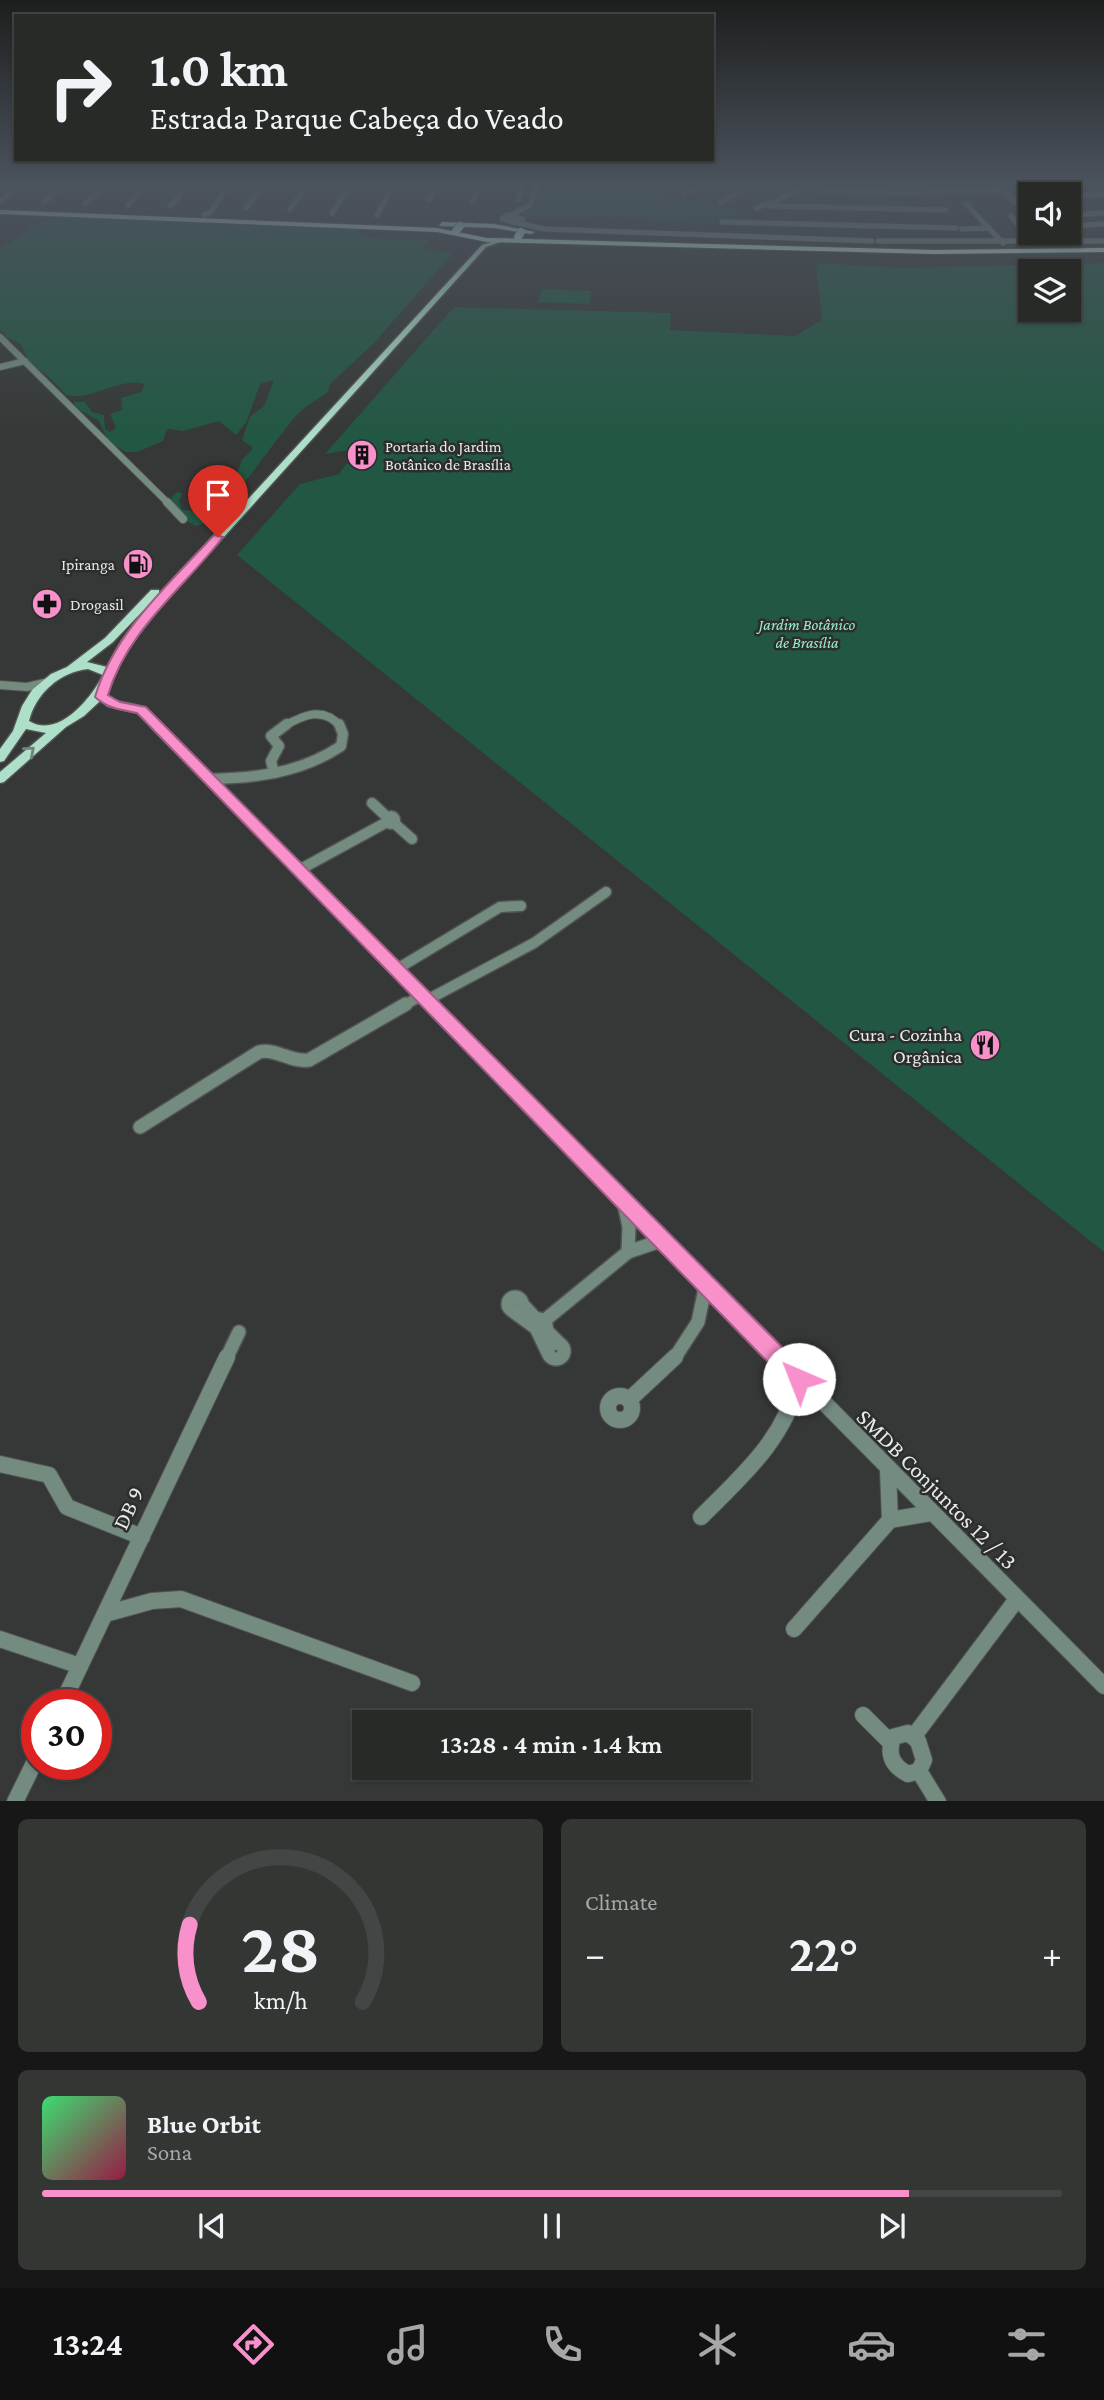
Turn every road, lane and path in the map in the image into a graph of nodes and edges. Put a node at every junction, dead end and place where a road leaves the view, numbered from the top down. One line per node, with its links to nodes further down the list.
1 (456, 270): 3 (main road)
2 (461, 270): 3 (main road)
3 (419, 314): 8 (main road); 9 (main road)
4 (0, 337): 5 (street)
5 (25, 361): 6 (street); 7 (street)
6 (0, 367)
7 (183, 519)
8 (72, 668): 9 (main road); 10 (main road)
9 (108, 673): 13 (main road)
10 (51, 681): 12 (street); 14 (main road)
11 (0, 685): 12 (street)
12 (18, 687): 14 (street)
13 (100, 693): 15 (street, SMDB Conjuntos 12 / 13); 16 (main road)
14 (31, 700): 17 (main road)
15 (116, 705): 16 (street); 22 (street, SMDB Conjuntos 12 / 13)
16 (82, 712): 18 (main road)
17 (23, 722): 18 (main road); 19 (main road)
18 (62, 726): 21 (main road, one-way to 18)
19 (0, 758)
20 (274, 773): 20 (street); 22 (street)
21 (0, 779)
22 (209, 779): 26 (street, SMDB Conjuntos 12 / 13)
23 (372, 803): 24 (street)
24 (390, 821): 25 (street); 26 (street)
25 (412, 839)
26 (299, 870): 29 (street, SMDB Conjuntos 12 / 13)
27 (606, 892): 30 (street)
28 (521, 906): 29 (street)
29 (397, 969): 30 (street, SMDB Conjuntos 12 / 13)
30 (425, 998): 31 (street); 32 (street, SMDB Conjuntos 12 / 13)
31 (140, 1127)
32 (623, 1199): 33 (street, SMDB Conjuntos 12 / 13); 34 (street)
33 (663, 1240): 34 (street); 35 (street, SMDB Conjuntos 12 / 13)
34 (628, 1252): 36 (street)
35 (706, 1284): 38 (street, SMDB Conjuntos 12 / 13); 39 (street)
36 (545, 1320): 36 (street)
37 (239, 1332): 45 (street, DB 9)
38 (799, 1379): 41 (street, SMDB Conjuntos 12 / 13); 43 (street)
39 (629, 1400)
40 (0, 1464): 45 (street)
41 (888, 1470): 42 (street, SMDB Conjuntos 12 / 13); 44 (street)
42 (931, 1513): 44 (street); 46 (street, SMDB Conjuntos 12 / 13)
43 (702, 1517)
44 (890, 1520): 48 (street)
45 (142, 1537): 47 (street, DB 9)
46 (1017, 1599): 52 (street, SMDB Conjuntos 12 / 13); 55 (street)
47 (105, 1614): 50 (street, DB 9); 51 (street)
48 (794, 1629)
49 (0, 1639): 50 (street)
50 (80, 1666): 53 (street, DB 9)
51 (412, 1683)
52 (1104, 1686)
53 (69, 1689)
54 (863, 1715): 56 (street)
55 (914, 1737): 56 (street); 57 (street)
56 (890, 1742): 57 (street)
57 (919, 1771): 60 (street)
58 (26, 1780): 59 (street)
59 (15, 1801)
60 (938, 1801)

